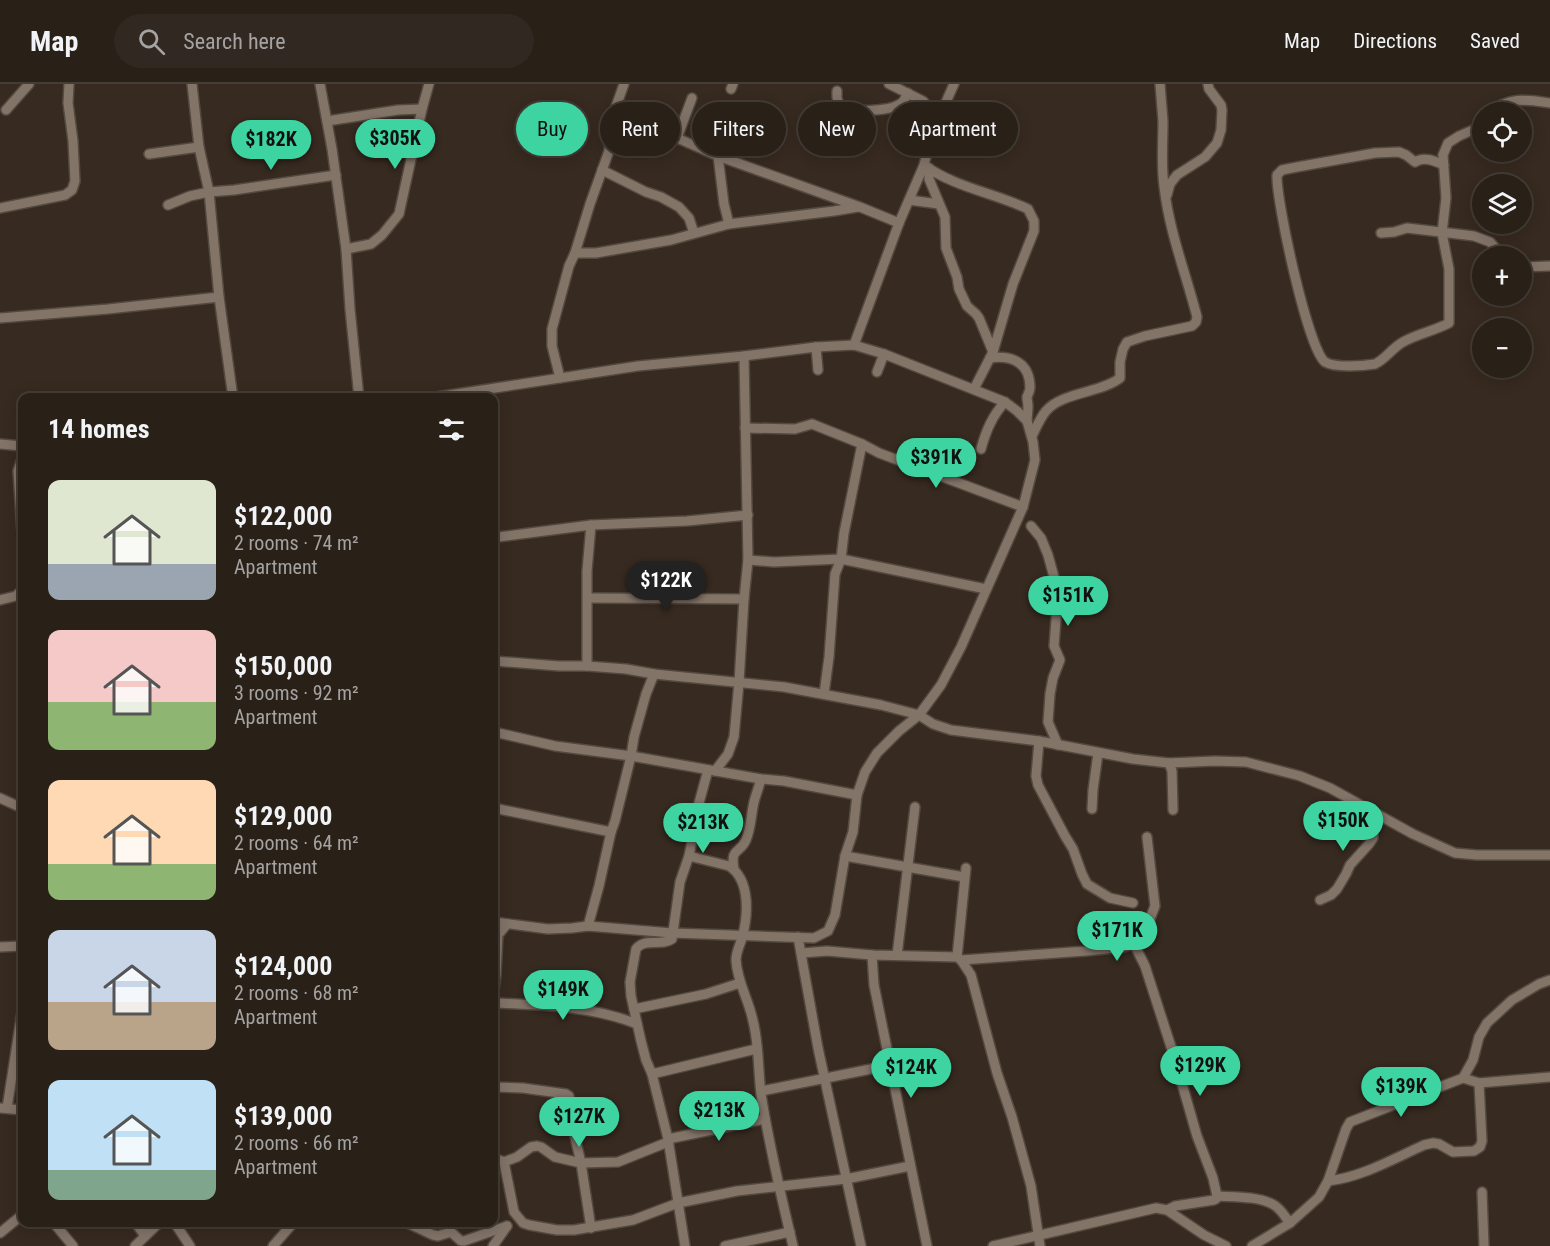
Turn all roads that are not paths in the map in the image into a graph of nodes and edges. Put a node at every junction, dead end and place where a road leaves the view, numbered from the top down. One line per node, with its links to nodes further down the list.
1 (30, 84): 20 (street)
2 (69, 84): 39 (street)
3 (192, 84): 24 (street)
4 (320, 84): 21 (street)
5 (429, 84): 19 (street)
6 (624, 84): 14 (street)
7 (890, 84): 12 (street)
8 (954, 84): 16 (street)
9 (1160, 84): 35 (street)
10 (1208, 84): 35 (street)
11 (837, 91): 12 (street)
12 (908, 93): 15 (street)
13 (692, 98): 22 (street)
14 (618, 102)
15 (924, 102)
16 (946, 102)
17 (1507, 102): 18 (street)
18 (1550, 103)
19 (422, 109): 21 (street); 46 (street)
20 (6, 110)
21 (327, 121): 32 (street)
22 (680, 130)
23 (1472, 130): 29 (street)
24 (199, 147): 25 (street); 33 (street)
25 (149, 154)
26 (607, 156): 31 (street)
27 (718, 156): 38 (street); 41 (street)
28 (928, 156): 30 (street)
29 (1444, 165): 44 (street); 44 (street)
30 (926, 167): 34 (street); 36 (street); 55 (street)
31 (602, 170): 42 (street); 47 (street)
32 (336, 175): 33 (street); 46 (street)
33 (209, 192): 37 (street); 50 (street)
34 (909, 200): 36 (street); 40 (street)
35 (1166, 201): 67 (street)
36 (939, 204): 55 (street)
37 (168, 205)
38 (860, 207): 40 (street); 41 (street)
39 (0, 208)
40 (899, 223): 52 (street)
41 (729, 224): 42 (street)
42 (694, 233): 47 (street)
43 (1381, 233): 44 (street)
44 (1442, 233): 45 (street)
45 (1492, 246)
46 (346, 249): 62 (street)
47 (575, 253): 59 (street)
48 (1550, 266): 49 (street)
49 (1532, 267)
50 (219, 297): 51 (street); 61 (street)
51 (0, 318)
52 (854, 345): 53 (street); 54 (street)
53 (816, 347): 56 (street); 57 (street)
54 (884, 354): 58 (street); 60 (street)
55 (991, 355): 60 (street); 65 (street)
56 (744, 356): 59 (street); 66 (street)
57 (818, 370)
58 (877, 372)
59 (560, 378): 63 (street)
60 (974, 389): 64 (street)
61 (232, 393)
62 (358, 393)
63 (462, 393)
64 (1005, 402): 65 (street); 71 (street)
65 (1026, 422): 67 (street)
66 (746, 428): 69 (street); 73 (street)
67 (1032, 436): 72 (street)
68 (0, 444): 70 (street)
69 (862, 444): 72 (street); 77 (street)
70 (18, 447)
71 (981, 449)
72 (1023, 507): 79 (street)
73 (748, 514): 74 (street); 78 (street)
74 (591, 525): 76 (street); 81 (street)
75 (1031, 526): 92 (street)
76 (498, 537)
77 (841, 559): 78 (street); 79 (street); 88 (street)
78 (748, 560): 82 (street)
79 (986, 589): 89 (street)
80 (18, 594): 83 (street)
81 (588, 598): 82 (street); 85 (street)
82 (744, 599): 87 (street)
83 (0, 600)
84 (498, 661): 85 (street)
85 (587, 666): 86 (street)
86 (654, 674): 87 (street); 94 (street)
87 (739, 682): 88 (street); 96 (street)
88 (824, 694): 89 (street)
89 (919, 715): 91 (street); 98 (street)
90 (498, 733): 94 (street)
91 (1039, 741): 92 (street); 114 (street)
92 (1058, 745): 93 (street)
93 (1098, 753): 95 (street); 103 (street)
94 (631, 756): 96 (street); 106 (street)
95 (1169, 763): 104 (street); 105 (street)
96 (711, 771): 97 (street); 109 (street)
97 (761, 779): 98 (street); 112 (street)
98 (857, 795): 110 (street)
99 (0, 798): 100 (street)
100 (18, 806)
101 (915, 807): 111 (street)
102 (498, 809): 106 (street)
103 (1092, 809)
104 (1173, 810)
105 (1373, 811): 108 (street); 113 (street)
106 (611, 832): 117 (street)
107 (1147, 837): 122 (street)
108 (1550, 855)
109 (689, 856): 112 (street); 118 (street)
110 (845, 856): 111 (street); 121 (street)
111 (907, 866): 127 (street); 128 (street)
112 (734, 869): 120 (street)
113 (1320, 900)
114 (1133, 903)
115 (498, 923): 116 (street)
116 (507, 924): 117 (street); 119 (street)
117 (588, 926): 118 (street)
118 (672, 933): 120 (street); 132 (street)
119 (498, 935)
120 (743, 936): 121 (street); 130 (street)
121 (798, 937): 125 (street)
122 (1134, 944): 128 (street); 155 (street)
123 (18, 946): 124 (street)
124 (0, 947)
125 (802, 953): 126 (street); 138 (street)
126 (872, 955): 127 (street); 136 (street)
127 (897, 955): 128 (street)
128 (959, 959): 171 (street)
129 (1550, 980): 140 (street)
130 (740, 983): 132 (street); 135 (street)
131 (498, 1003): 133 (street)
132 (634, 1010): 133 (street)
133 (637, 1024): 137 (street)
134 (18, 1048): 144 (street)
135 (756, 1049): 137 (street); 143 (street)
136 (891, 1065): 138 (street); 150 (street)
137 (652, 1074): 146 (street)
138 (824, 1077): 143 (street); 151 (street)
139 (1550, 1077): 141 (street)
140 (1463, 1078): 141 (street); 152 (street)
141 (1479, 1083): 152 (street)
142 (498, 1087): 149 (street)
143 (761, 1091): 145 (street)
144 (4, 1108)
145 (765, 1119): 146 (street); 153 (street)
146 (668, 1140): 149 (street); 156 (street)
147 (498, 1160): 148 (street)
148 (504, 1162): 149 (street); 158 (street)
149 (581, 1163): 168 (street)
150 (910, 1166): 151 (street); 182 (street)
151 (846, 1179): 153 (street); 181 (street)
152 (1328, 1181): 160 (street)
153 (780, 1185): 156 (street); 169 (street)
154 (1482, 1192): 187 (street)
155 (1217, 1196): 157 (street); 160 (street)
156 (678, 1203): 168 (street); 178 (street)
157 (1167, 1210): 171 (street); 185 (street)
158 (514, 1212): 161 (street); 168 (street)
159 (18, 1218): 170 (street)
160 (1290, 1223): 186 (street)
161 (507, 1226): 167 (street); 177 (street)
162 (57, 1227): 173 (street)
163 (139, 1227): 172 (street)
164 (155, 1227): 172 (street)
165 (177, 1227): 175 (street)
166 (290, 1227): 176 (street)
167 (416, 1227)
168 (591, 1228)
169 (790, 1232): 179 (street); 180 (street)
170 (0, 1233)
171 (1038, 1235): 183 (street); 184 (street)
172 (145, 1236): 174 (street)
173 (73, 1246)
174 (135, 1246)
175 (190, 1246)
176 (273, 1246)
177 (493, 1246)
178 (685, 1246)
179 (725, 1246)
180 (793, 1246)
181 (861, 1246)
182 (927, 1246)
183 (993, 1246)
184 (1040, 1246)
185 (1226, 1246)
186 (1252, 1246)
187 (1484, 1246)

